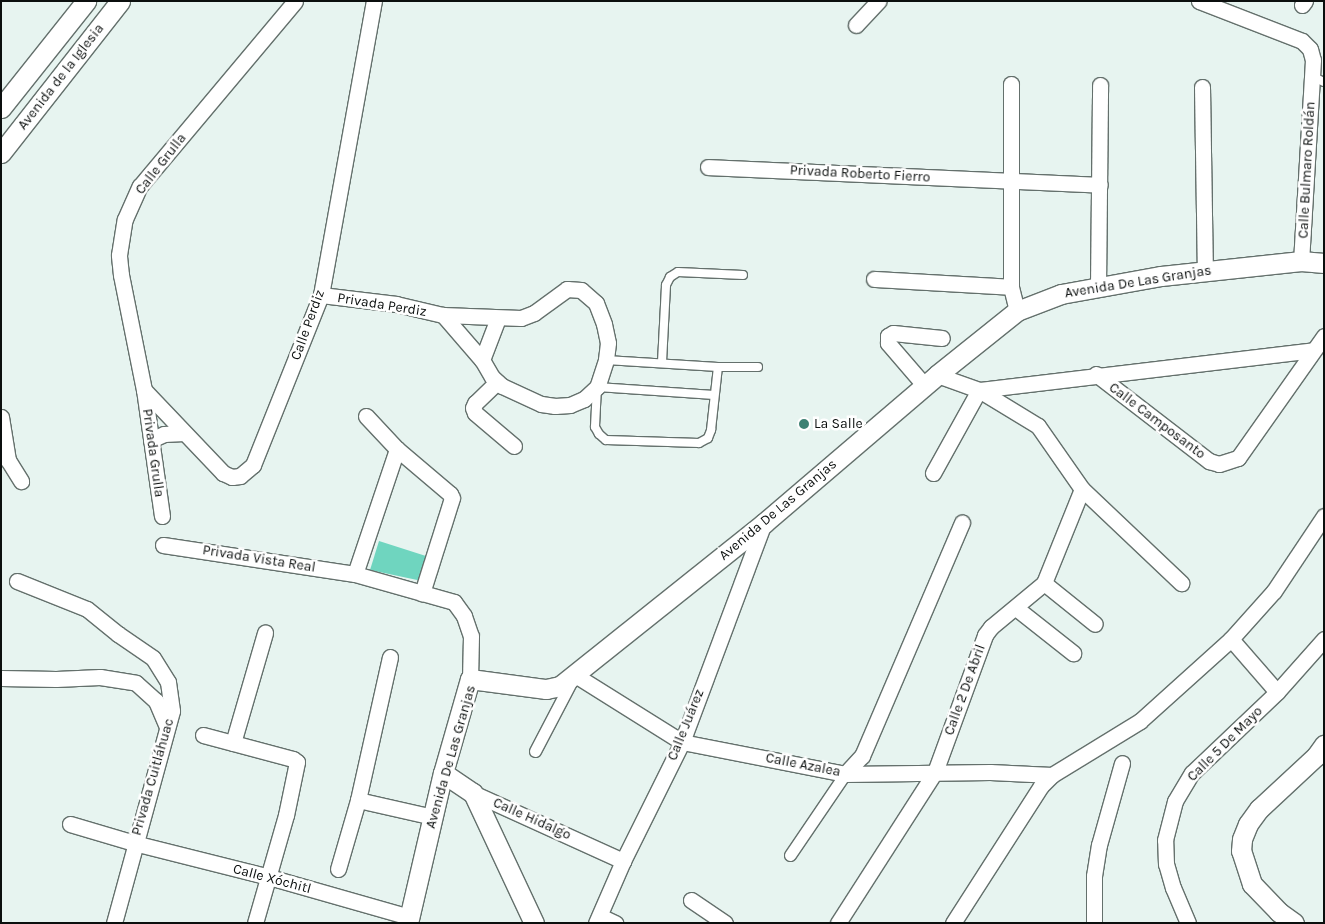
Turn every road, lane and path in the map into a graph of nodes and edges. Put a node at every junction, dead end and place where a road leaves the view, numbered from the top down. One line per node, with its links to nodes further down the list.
1 (86, 1): 12 (street, Avenida de la Iglesia)
2 (120, 1): 13 (street, Avenida de la Iglesia)
3 (295, 1): 40 (street, Calle Grulla)
4 (374, 1): 24 (street, Calle Perdiz)
5 (878, 1): 7 (street)
6 (1199, 1): 8 (street, Calle Bulmaro Roldán)
7 (856, 25)
8 (1318, 79): 17 (street, Calle Bulmaro Roldán)
9 (1011, 84): 15 (street)
10 (1100, 85): 16 (street)
11 (1202, 87): 19 (street)
12 (1, 108)
13 (1, 153)
14 (708, 167): 15 (street, Privada Roberto Fierro)
15 (1011, 182): 16 (street, Privada Roberto Fierro); 23 (street)
16 (1100, 185): 22 (street)
17 (1301, 261): 18 (street, Avenida De Las Granjas); 19 (street, Avenida De Las Granjas)
18 (1324, 263)
19 (1205, 270): 22 (street, Avenida De Las Granjas)
20 (743, 275): 33 (lane)
21 (874, 278): 23 (street)
22 (1098, 286): 25 (street, Avenida De Las Granjas)
23 (1011, 287): 25 (street)
24 (321, 295): 26 (street, Privada Perdiz); 45 (street, Calle Perdiz)
25 (1018, 311): 37 (street, Avenida De Las Granjas)
26 (443, 315): 27 (street, Privada Perdiz); 31 (street, Privada Perdiz)
27 (498, 318): 31 (street); 32 (street, Privada Perdiz)
28 (1324, 336): 30 (street, Calle Camposanto)
29 (942, 338): 37 (street)
30 (1313, 350): 36 (street, Calle Camposanto); 36 (street, Calle Camposanto)
31 (482, 360): 38 (street, Privada Perdiz)
32 (606, 360): 33 (lane); 39 (street, Privada Perdiz)
33 (662, 362): 34 (lane)
34 (718, 367): 35 (lane); 42 (lane)
35 (758, 367)
36 (1096, 374): 41 (street, Calle Camposanto)
37 (931, 380): 41 (street); 54 (street, Avenida De Las Granjas)
38 (497, 382): 39 (street, Privada Perdiz); 47 (street)
39 (597, 387): 42 (lane); 42 (lane)
40 (144, 390): 45 (street, Calle Perdiz); 46 (street, Privada Grulla)
41 (979, 390): 49 (street); 51 (street)
42 (714, 395)
43 (366, 416): 48 (street)
44 (1, 417): 50 (street)
45 (184, 433): 46 (street)
46 (151, 440): 52 (street, Privada Grulla)
47 (514, 446)
48 (397, 449): 57 (street); 61 (street)
49 (933, 472)
50 (21, 481)
51 (1082, 489): 59 (street, Calle 2 De Abril); 60 (street)
52 (162, 516)
53 (1324, 516): 65 (street)
54 (764, 523): 69 (street, Avenida De Las Granjas); 75 (street, Calle Juárez)
55 (962, 523): 82 (street)
56 (163, 545): 57 (street, Privada Vista Real)
57 (355, 574): 61 (street, Privada Vista Real)
58 (17, 581): 73 (street, Privada Cuitláhuac)
59 (1044, 583): 62 (street, Calle 2 De Abril); 63 (street)
60 (1181, 583)
61 (422, 593): 71 (street, Privada Vista Real)
62 (1016, 608): 67 (street); 80 (street, Calle 2 De Abril)
63 (1094, 624)
64 (265, 633): 76 (street)
65 (1231, 639): 72 (street); 83 (street)
66 (1324, 639): 72 (street, Calle 5 De Mayo)
67 (1072, 653)
68 (390, 657): 85 (street)
69 (575, 675): 71 (street, Avenida De Las Granjas); 75 (street, Calle Azalea); 77 (street)
70 (1, 678): 73 (street)
71 (470, 680): 81 (street, Avenida De Las Granjas)
72 (1277, 692): 104 (street, Calle 5 De Mayo)
73 (167, 727): 88 (street, Privada Cuitláhuac)
74 (203, 735): 76 (street)
75 (682, 742): 82 (street, Calle Azalea); 90 (street, Calle Juárez)
76 (233, 743): 92 (street)
77 (535, 751)
78 (1321, 756): 105 (street)
79 (1122, 763): 103 (street)
80 (934, 772): 82 (street, Calle Azalea); 83 (street, Calle Azalea); 101 (street, Calle 2 De Abril)
81 (443, 773): 84 (street, Calle Hidalgo); 86 (street, Avenida De Las Granjas)
82 (844, 774): 89 (street)
83 (1052, 775): 102 (street)
84 (473, 793): 90 (street, Calle Hidalgo); 99 (street)
85 (358, 800): 86 (street); 91 (street)
86 (433, 817): 95 (street, Avenida De Las Granjas)
87 (70, 824): 88 (street, Calle Xóchitl)
88 (134, 844): 92 (street, Calle Xóchitl); 97 (street, Privada Cuitláhuac)
89 (790, 855)
90 (623, 861): 94 (street, Calle Juárez)
91 (338, 869)
92 (269, 877): 95 (street, Calle Xóchitl); 98 (street)
93 (691, 900): 96 (street)
94 (598, 919): 100 (street)
95 (408, 920)
96 (720, 921)
97 (114, 923)
98 (255, 923)
99 (534, 923)
100 (615, 923)
101 (838, 923)
102 (953, 923)
103 (1094, 923)
104 (1188, 923)
105 (1294, 923)

